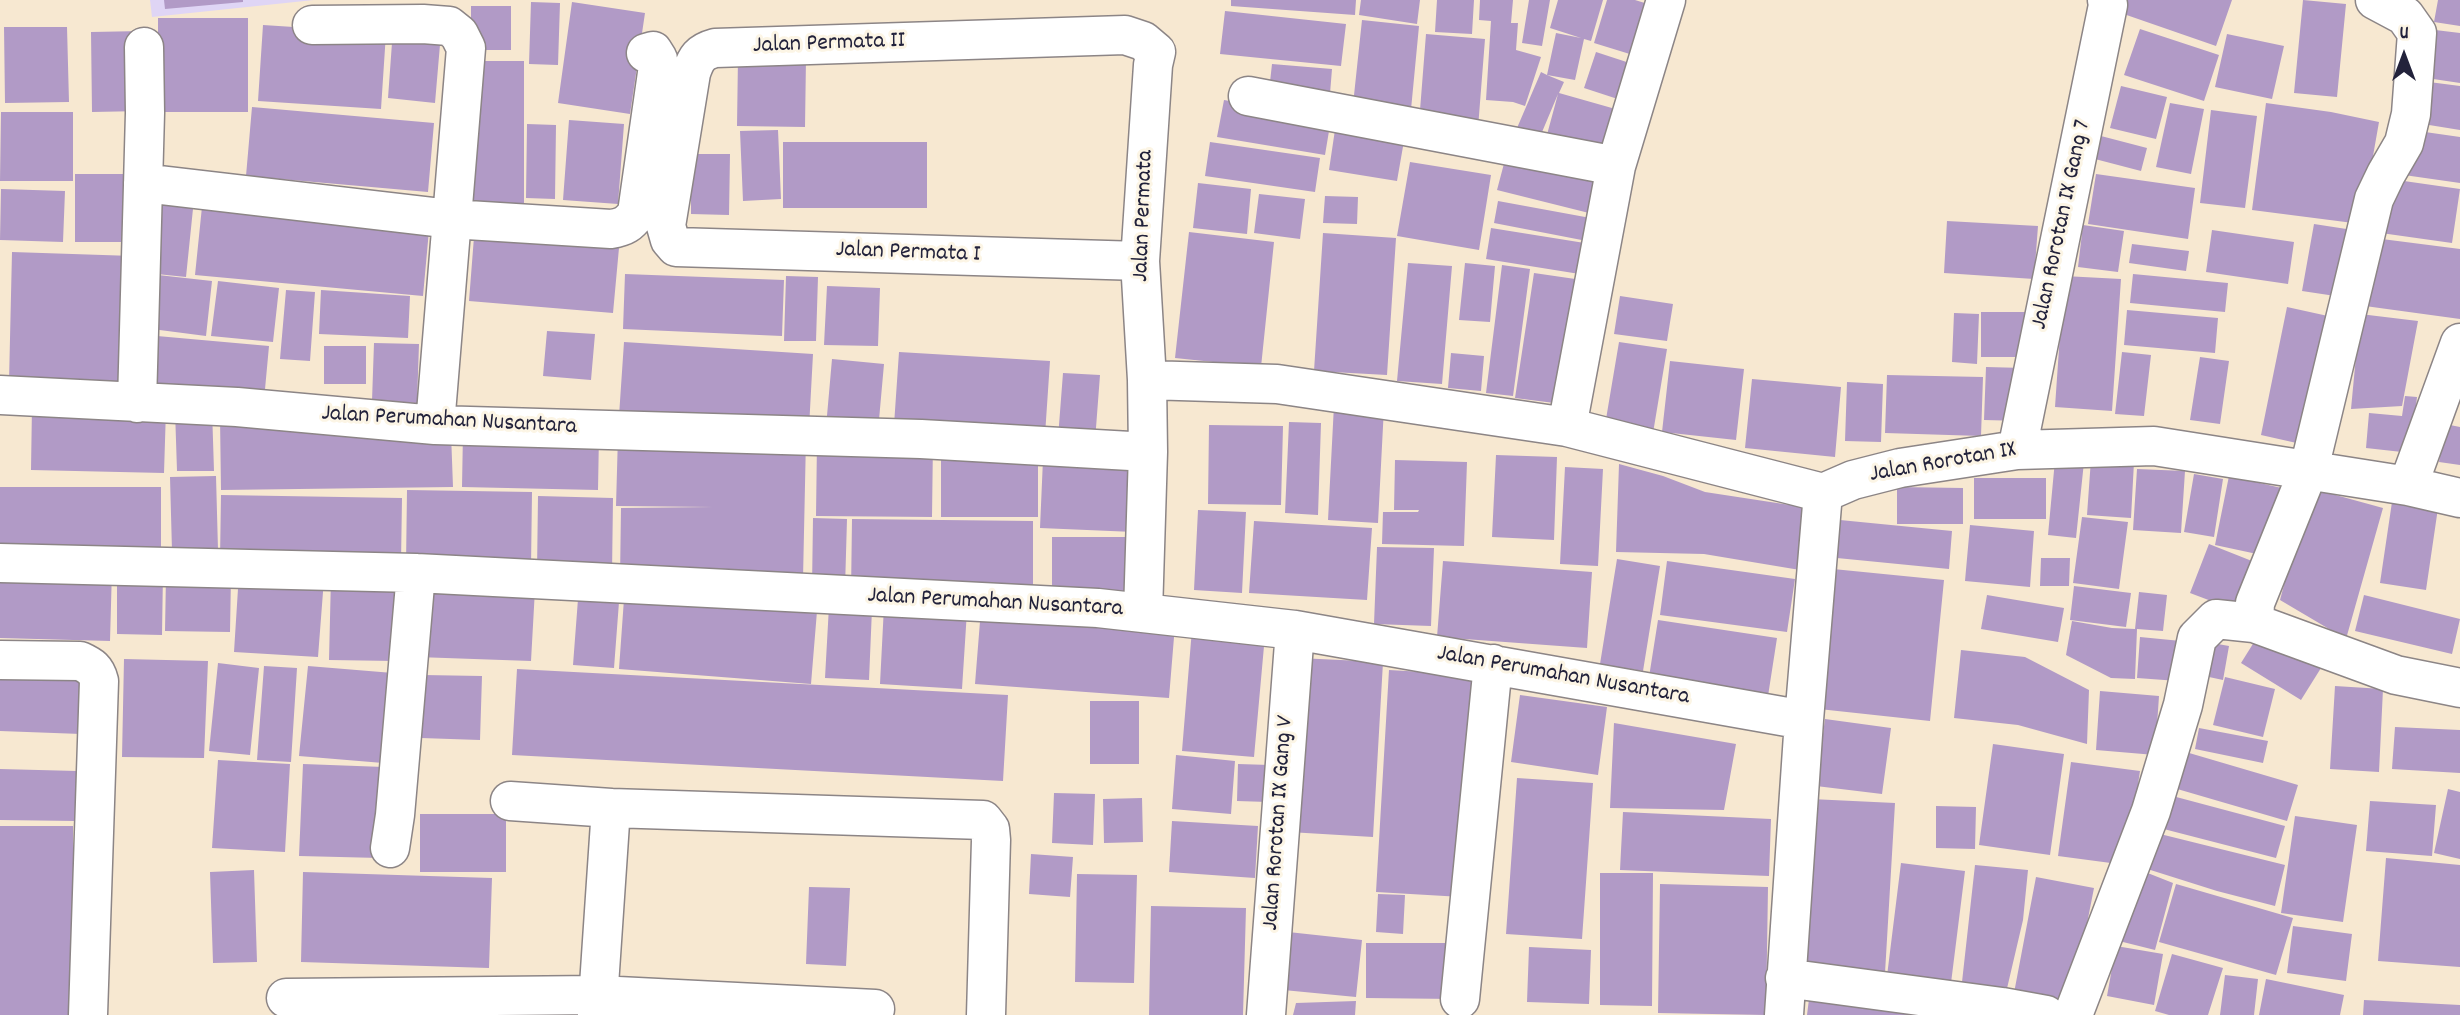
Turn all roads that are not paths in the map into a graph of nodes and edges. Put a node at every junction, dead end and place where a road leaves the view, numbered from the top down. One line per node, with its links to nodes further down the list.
1 (1667, 0): 9 (street)
2 (2107, 0): 20 (street, Jalan Rorotan IX Gang 7)
3 (2375, 0): 22 (street)
4 (312, 25): 11 (street)
5 (144, 47): 10 (street)
6 (1156, 52): 12 (street, Jalan Permata II); 13 (street, Jalan Permata)
7 (646, 53): 11 (street)
8 (1248, 96): 9 (street)
9 (1616, 166): 19 (street)
10 (142, 183): 11 (street); 17 (street)
11 (451, 219): 18 (street)
12 (676, 247): 13 (street, Jalan Permata I)
13 (1140, 261): 15 (street, Jalan Permata)
14 (2460, 343): 23 (street)
15 (1147, 380): 19 (street); 21 (street, Jalan Permata)
16 (0, 395): 17 (street, Jalan Perumahan Nusantara)
17 (137, 402): 18 (street, Jalan Perumahan Nusantara)
18 (435, 425): 21 (street, Jalan Perumahan Nusantara)
19 (1567, 427): 24 (street)
20 (2017, 450): 22 (street, Jalan Rorotan IX); 24 (street, Jalan Rorotan IX)
21 (1148, 452): 28 (street, Jalan Perumahan Nusantara)
22 (2309, 469): 23 (street, Jalan Rorotan IX); 29 (street)
23 (2408, 486): 25 (street, Jalan Rorotan IX)
24 (1823, 493): 34 (street)
25 (2460, 498)
26 (0, 563): 27 (street, Jalan Perumahan Nusantara)
27 (416, 573): 28 (street, Jalan Perumahan Nusantara); 37 (street)
28 (1162, 615): 30 (street, Jalan Perumahan Nusantara)
29 (2254, 623): 33 (street); 48 (street)
30 (1295, 630): 32 (street, Jalan Perumahan Nusantara); 46 (street, Jalan Rorotan IX Gang V)
31 (0, 660): 44 (street)
32 (1493, 664): 34 (street, Jalan Perumahan Nusantara); 40 (street)
33 (2460, 688)
34 (1804, 720): 38 (street)
35 (510, 801): 36 (street)
36 (611, 808): 41 (street); 45 (street)
37 (390, 848)
38 (1784, 997): 43 (street)
39 (286, 998): 41 (street)
40 (1460, 999)
41 (598, 1005): 42 (street)
42 (875, 1009)
43 (2002, 1011): 47 (street)
44 (88, 1015)
45 (986, 1015)
46 (1266, 1015)
47 (2046, 1015)
48 (2073, 1015)

